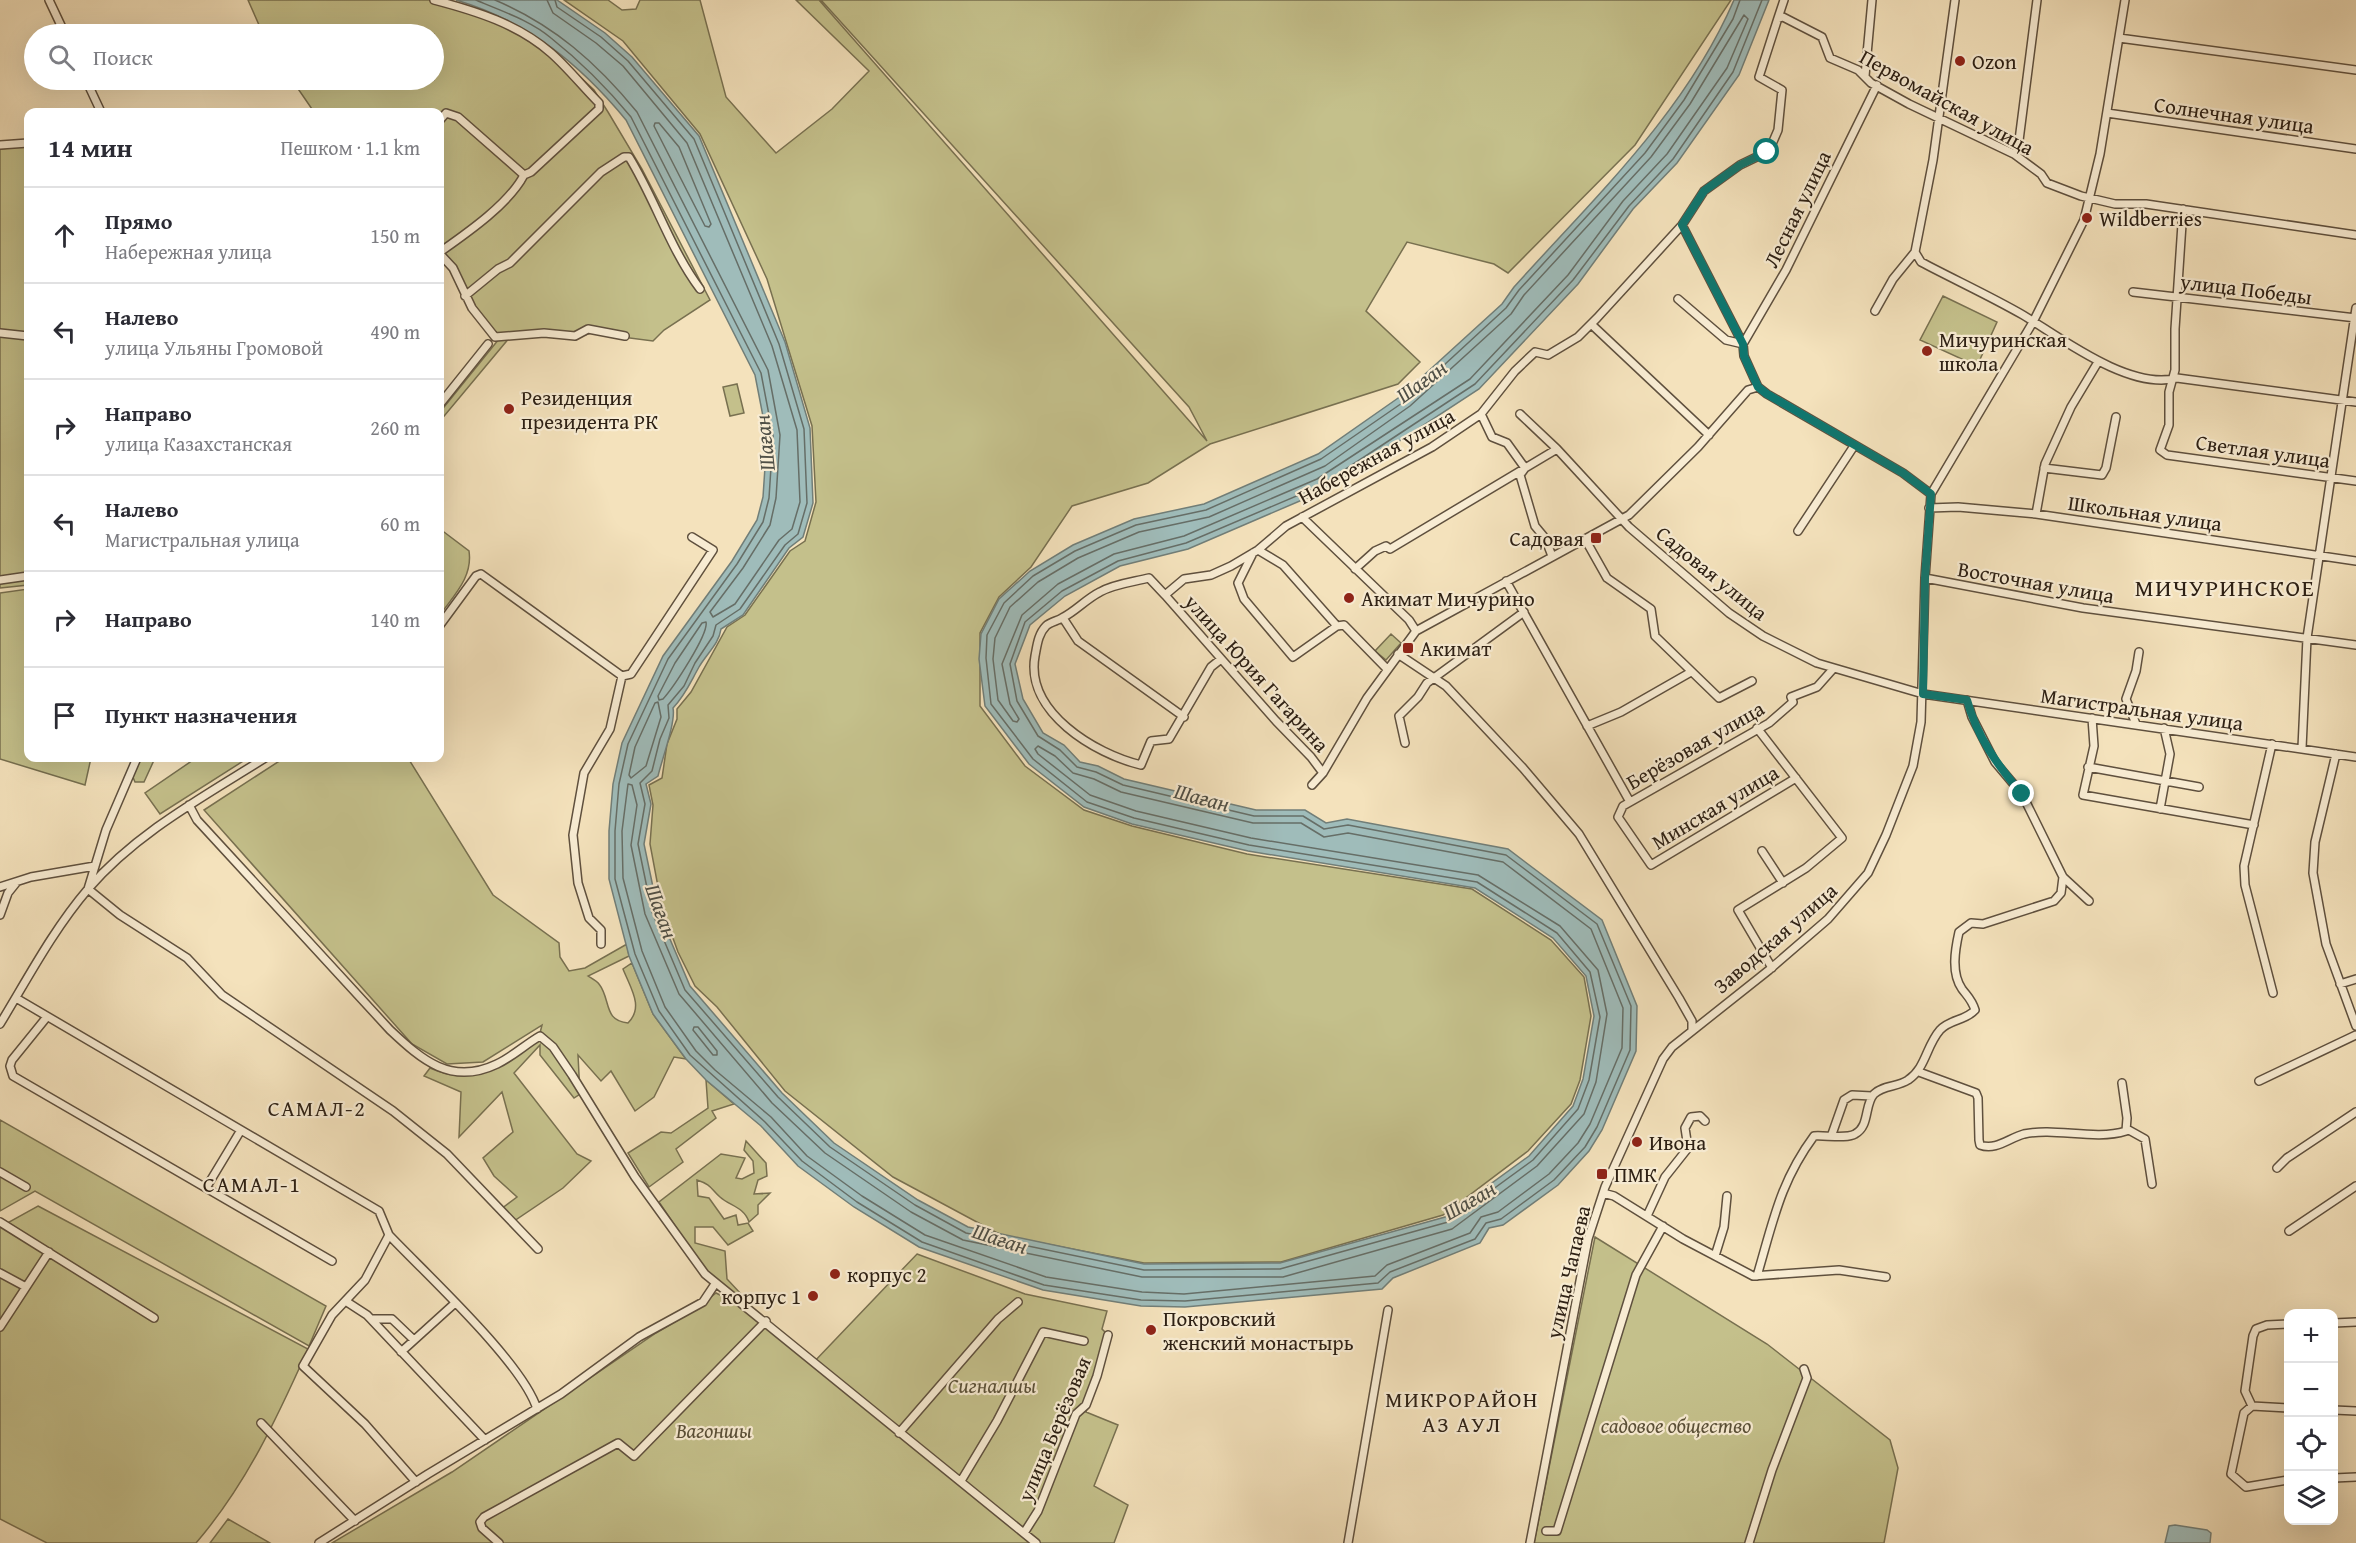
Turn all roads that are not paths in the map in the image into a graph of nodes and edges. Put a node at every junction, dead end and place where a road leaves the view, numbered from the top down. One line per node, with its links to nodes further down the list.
1 (48, 0): 9 (street)
2 (434, 0): 23 (street)
3 (1784, 0): 8 (street, Набережная улица)
4 (1872, 0): 12 (street)
5 (1955, 0): 18 (street)
6 (2037, 0): 22 (street)
7 (2125, 0): 10 (street)
8 (1781, 17): 12 (street, Первомайская улица); 26 (street, Набережная улица)
9 (60, 24)
10 (2119, 38): 11 (street); 16 (street)
11 (2356, 70)
12 (1865, 76): 13 (street, Первомайская улица)
13 (1876, 85): 18 (street, Первомайская улица); 45 (street, Лесная улица)
14 (91, 90): 15 (street)
15 (99, 108)
16 (2107, 113): 21 (street, Солнечная улица); 24 (street)
17 (444, 115): 23 (street)
18 (1938, 119): 22 (street, Первомайская улица); 29 (street)
19 (24, 143): 20 (street)
20 (0, 145)
21 (2356, 150)
22 (2017, 156): 24 (street, Первомайская улица)
23 (524, 175): 28 (street)
24 (2090, 198): 25 (street, Первомайская улица); 39 (street)
25 (2183, 209): 27 (street, Первомайская улица); 34 (street)
26 (1682, 225): 40 (street, Набережная улица); 45 (street)
27 (2356, 235)
28 (444, 250)
29 (1916, 252): 37 (street); 39 (street)
30 (444, 258): 33 (street)
31 (700, 290): 33 (street)
32 (2133, 292): 34 (street, улица Победы)
33 (465, 296): 43 (street)
34 (2178, 297): 38 (street, улица Победы); 47 (street)
35 (1678, 299): 45 (street)
36 (2356, 308): 38 (street)
37 (1875, 311)
38 (2355, 318): 50 (street)
39 (2032, 322): 46 (street); 62 (street)
40 (1591, 324): 52 (street, Набережная улица); 55 (street)
41 (0, 333): 42 (street)
42 (24, 336)
43 (625, 336)
44 (488, 344): 49 (street)
45 (1743, 344): 48 (street)
46 (2098, 362): 47 (street); 59 (street)
47 (2173, 379): 50 (street); 60 (street, Светлая улица)
48 (1758, 387): 55 (street); 56 (street)
49 (444, 399)
50 (2340, 399): 51 (street); 60 (street)
51 (2356, 402)
52 (1481, 414): 58 (street); 65 (street, Набережная улица)
53 (1520, 414): 57 (street, Садовая улица)
54 (2116, 417): 59 (street)
55 (1709, 435): 66 (street)
56 (1854, 446): 62 (street); 67 (street)
57 (1557, 449): 58 (street); 66 (street, Садовая улица)
58 (1525, 468): 72 (street); 74 (street)
59 (2044, 468): 64 (street)
60 (2330, 476): 61 (street, Светлая улица); 71 (street)
61 (2356, 481)
62 (1931, 494): 63 (street, Заводская улица)
63 (1929, 508): 64 (street, Школьная улица); 76 (street, Заводская улица)
64 (2036, 514): 71 (street, Школьная улица)
65 (1302, 517): 70 (street, Набережная улица); 74 (street)
66 (1622, 519): 69 (street); 91 (street, Садовая улица)
67 (1798, 531)
68 (692, 537): 93 (street)
69 (1585, 539): 72 (street); 92 (street)
70 (1255, 551): 79 (street, Набережная улица); 83 (street); 83 (street)
71 (2318, 555): 73 (street, Школьная улица); 85 (street)
72 (1552, 556): 78 (street)
73 (2356, 561)
74 (1355, 568): 84 (street)
75 (24, 577): 77 (street)
76 (1925, 578): 85 (street, Восточная улица); 96 (street, Заводская улица)
77 (0, 580)
78 (1506, 581): 80 (street); 84 (street)
79 (1165, 595): 81 (street); 89 (street, улица Юрия Гагарина)
80 (1524, 612): 94 (street); 101 (street)
81 (1063, 618): 98 (street); 98 (street)
82 (444, 620): 93 (street)
83 (1337, 626): 90 (street)
84 (1416, 632): 88 (street)
85 (2307, 638): 86 (street, Восточная улица); 106 (street)
86 (2356, 645)
87 (2139, 652): 100 (street)
88 (1398, 654): 90 (street); 94 (street)
89 (1221, 659): 98 (street); 112 (street, улица Юрия Гагарина)
90 (1387, 669): 112 (street)
91 (1833, 669): 96 (street, Садовая улица); 102 (street, Берёзовая улица)
92 (1691, 672): 95 (street); 101 (street)
93 (622, 676): 131 (street)
94 (1434, 678): 104 (street); 140 (street)
95 (1752, 681)
96 (1923, 694): 97 (street, Магистральная улица); 132 (street, Заводская улица)
97 (1967, 700): 99 (street, Магистральная улица); 124 (street)
98 (1184, 717)
99 (2092, 718): 100 (street, Магистральная улица); 111 (street)
100 (2136, 724): 103 (street, Магистральная улица)
101 (1587, 726): 117 (street)
102 (1757, 728): 113 (street); 117 (street, Берёзовая улица)
103 (2164, 728): 105 (street, Магистральная улица); 114 (street)
104 (1406, 743)
105 (2272, 744): 106 (street, Магистральная улица); 121 (street)
106 (2302, 748): 107 (street, Магистральная улица)
107 (2336, 754): 108 (street, Магистральная улица); 134 (street)
108 (2356, 756)
109 (135, 762): 123 (street)
110 (259, 762): 118 (street)
111 (2088, 767): 114 (street); 120 (street)
112 (1323, 773): 115 (street)
113 (1796, 778): 119 (street, Минская улица); 126 (street)
114 (2165, 781): 116 (street); 120 (street)
115 (1312, 785)
116 (2199, 787)
117 (1630, 802): 119 (street, Берёзовая улица)
118 (189, 805): 128 (street); 171 (street)
119 (1623, 806)
120 (2160, 809): 121 (street)
121 (2254, 825): 135 (street)
122 (1762, 851): 126 (street)
123 (95, 866): 125 (street); 128 (street)
124 (2063, 877): 129 (street); 142 (street)
125 (16, 883): 127 (street); 130 (street)
126 (1783, 883): 132 (street)
127 (0, 887)
128 (88, 889): 136 (street); 164 (street)
129 (2089, 901)
130 (0, 915)
131 (601, 944)
132 (1772, 968): 140 (street, Заводская улица)
133 (2356, 979): 134 (street)
134 (2340, 984): 139 (street)
135 (2273, 993)
136 (16, 998): 137 (street); 138 (street)
137 (46, 1017): 149 (street); 156 (street)
138 (0, 1024)
139 (2356, 1026)
140 (1692, 1029): 157 (street, улица Чапаева)
141 (2356, 1035): 143 (street)
142 (1918, 1072): 145 (street); 148 (street)
143 (2259, 1081)
144 (2122, 1083): 148 (street)
145 (1872, 1096): 150 (street); 150 (street)
146 (2356, 1112): 151 (street)
147 (1705, 1121): 159 (street)
148 (2127, 1129): 153 (street)
149 (241, 1130): 156 (street); 163 (street)
150 (1832, 1134): 169 (street)
151 (2277, 1168)
152 (0, 1172): 155 (street)
153 (2152, 1184)
154 (2356, 1186): 162 (street)
155 (26, 1187)
156 (206, 1188): 167 (street)
157 (1603, 1193): 159 (street); 209 (street, улица Чапаева)
158 (1727, 1196): 166 (street)
159 (1647, 1215): 161 (street)
160 (0, 1222): 165 (street)
161 (1663, 1226): 166 (street); 203 (street)
162 (2289, 1231)
163 (389, 1235): 173 (street); 175 (street)
164 (538, 1250)
165 (49, 1252): 172 (street); 177 (street)
166 (1715, 1256): 169 (street)
167 (332, 1261)
168 (0, 1273): 172 (street)
169 (1757, 1276): 170 (street)
170 (1886, 1278)
171 (715, 1284): 179 (street); 191 (street)
172 (26, 1287): 183 (street)
173 (347, 1302): 178 (street); 201 (street)
174 (1018, 1302): 195 (street)
175 (454, 1304): 185 (street); 191 (street)
176 (1388, 1310): 208 (street)
177 (154, 1318)
178 (371, 1319): 185 (street); 187 (street)
179 (766, 1321): 195 (street); 206 (street)
180 (2356, 1322): 181 (street)
181 (2338, 1323)
182 (2284, 1324): 189 (street)
183 (0, 1327)
184 (1108, 1335): 204 (street, улица Берёзовая)
185 (414, 1340): 187 (street)
186 (1084, 1341): 199 (street)
187 (401, 1352): 196 (street)
188 (1804, 1369): 210 (street)
189 (2252, 1406): 190 (street); 200 (street)
190 (2284, 1408)
191 (537, 1409): 196 (street)
192 (2338, 1410): 193 (street)
193 (2356, 1411)
194 (261, 1423): 202 (street)
195 (899, 1432): 199 (street)
196 (485, 1440): 201 (street)
197 (2356, 1477): 198 (street)
198 (2338, 1478)
199 (961, 1481): 204 (street)
200 (2284, 1481)
201 (416, 1482): 202 (street)
202 (355, 1521): 205 (street)
203 (1546, 1531)
204 (1024, 1533): 207 (street)
205 (319, 1543)
206 (499, 1543)
207 (1036, 1543)
208 (1348, 1543)
209 (1530, 1543)
210 (1749, 1543)

